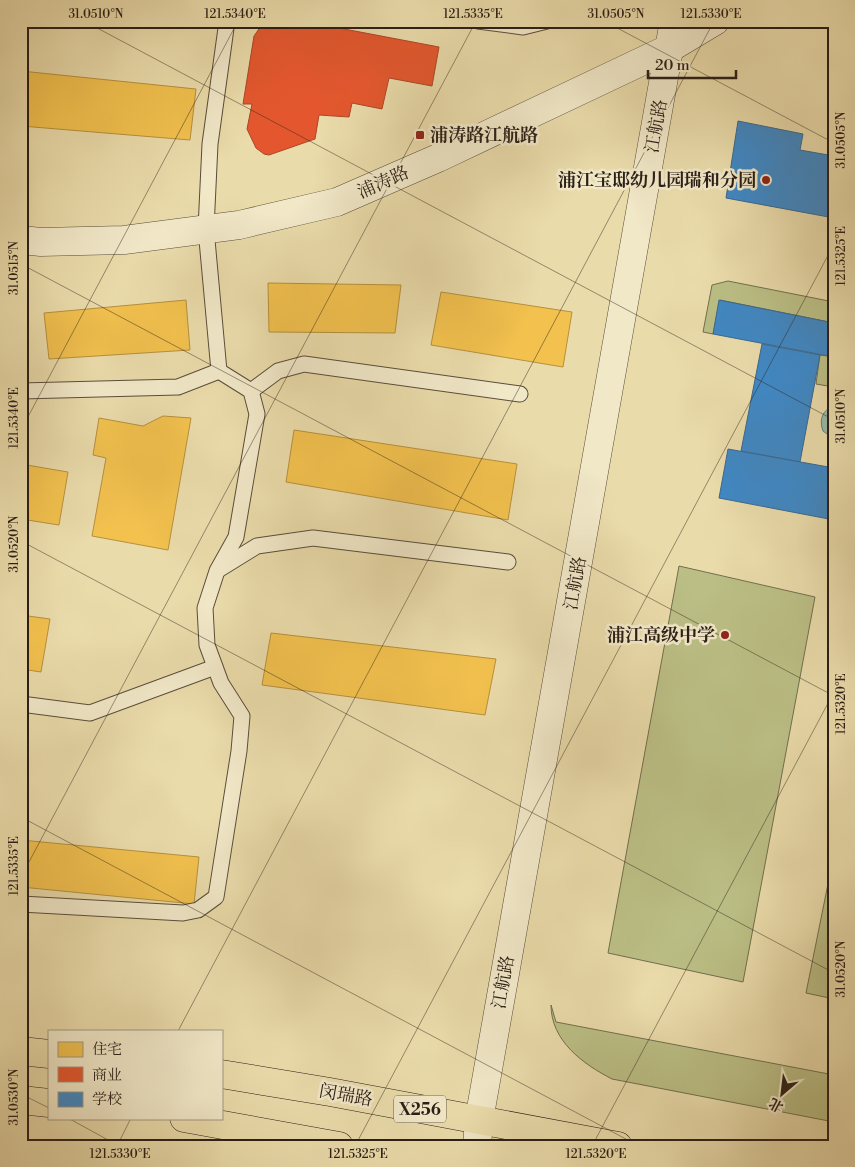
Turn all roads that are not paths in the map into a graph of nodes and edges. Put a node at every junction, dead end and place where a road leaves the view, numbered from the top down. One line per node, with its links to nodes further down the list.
1 (227, 21): 7 (lane)
2 (478, 21): 3 (lane)
3 (547, 21)
4 (674, 21): 6 (street, 江航路)
5 (715, 21): 6 (street, 浦涛路)
6 (670, 48): 7 (street, 浦涛路); 24 (street, 江航路)
7 (206, 229): 8 (street, 浦涛路); 9 (lane)
8 (21, 240)
9 (219, 371): 10 (lane); 11 (lane)
10 (21, 391)
11 (251, 391): 12 (lane); 14 (lane)
12 (520, 394)
13 (508, 562): 14 (lane)
14 (217, 571): 15 (lane)
15 (215, 667): 16 (lane); 17 (lane)
16 (21, 704)
17 (21, 904)
18 (21, 1051): 19 (main road)
19 (48, 1054)
20 (222, 1074): 24 (main road, 闵瑞路 / X256)
21 (21, 1100): 22 (main road)
22 (48, 1103)
23 (195, 1120): 25 (main road)
24 (478, 1133): 26 (main road, 闵瑞路 / X256)
25 (339, 1146)
26 (618, 1146)

